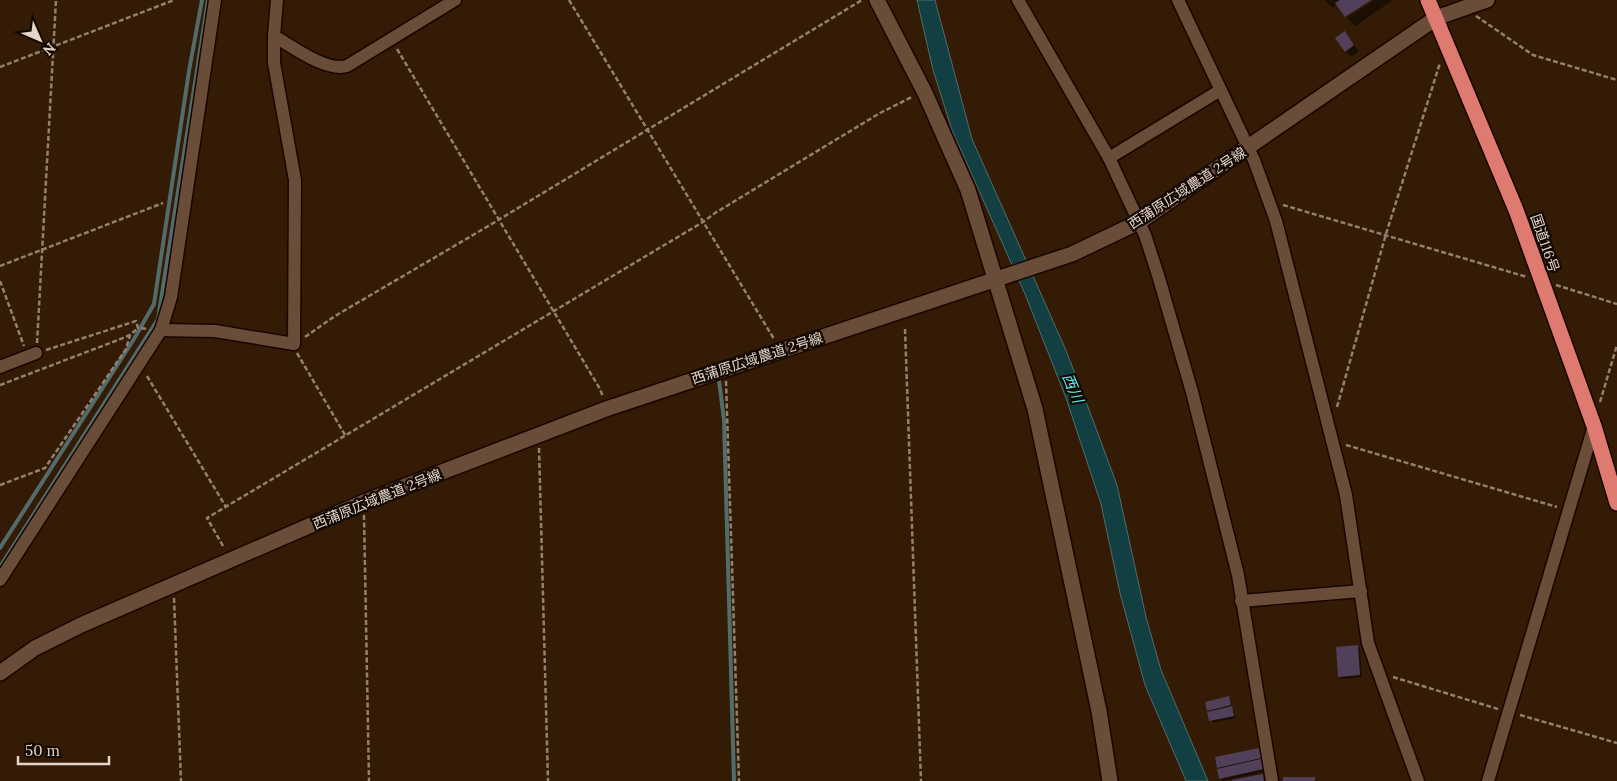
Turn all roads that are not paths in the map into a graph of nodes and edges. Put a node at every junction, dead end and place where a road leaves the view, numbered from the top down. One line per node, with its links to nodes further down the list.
1 (215, 0): 16 (street)
2 (277, 0): 10 (street)
3 (455, 0): 10 (street)
4 (877, 0): 15 (street)
5 (1018, 0): 13 (street)
6 (1178, 0): 11 (street)
7 (1428, 0): 9 (highway, 国道116号)
8 (1487, 0): 9 (street, 西蒲原広域農道 2号線)
9 (1436, 18): 12 (street, 西蒲原広域農道 2号線); 19 (highway, 国道116号)
10 (274, 36): 16 (street)
11 (1219, 91): 12 (street); 13 (street)
12 (1247, 148): 14 (street, 西蒲原広域農道 2号線); 22 (street)
13 (1109, 158): 14 (street)
14 (1139, 222): 15 (street, 西蒲原広域農道 2号線); 23 (street)
15 (1000, 278): 24 (street, 西蒲原広域農道 2号線); 25 (street)
16 (161, 330): 21 (street)
17 (32, 355): 18 (street)
18 (0, 368)
19 (1594, 426): 20 (highway, 国道116号); 28 (street)
20 (1617, 503)
21 (0, 580)
22 (1361, 591): 23 (street); 27 (street)
23 (1241, 601): 26 (street)
24 (0, 673)
25 (1110, 781)
26 (1272, 781)
27 (1418, 781)
28 (1488, 781)

